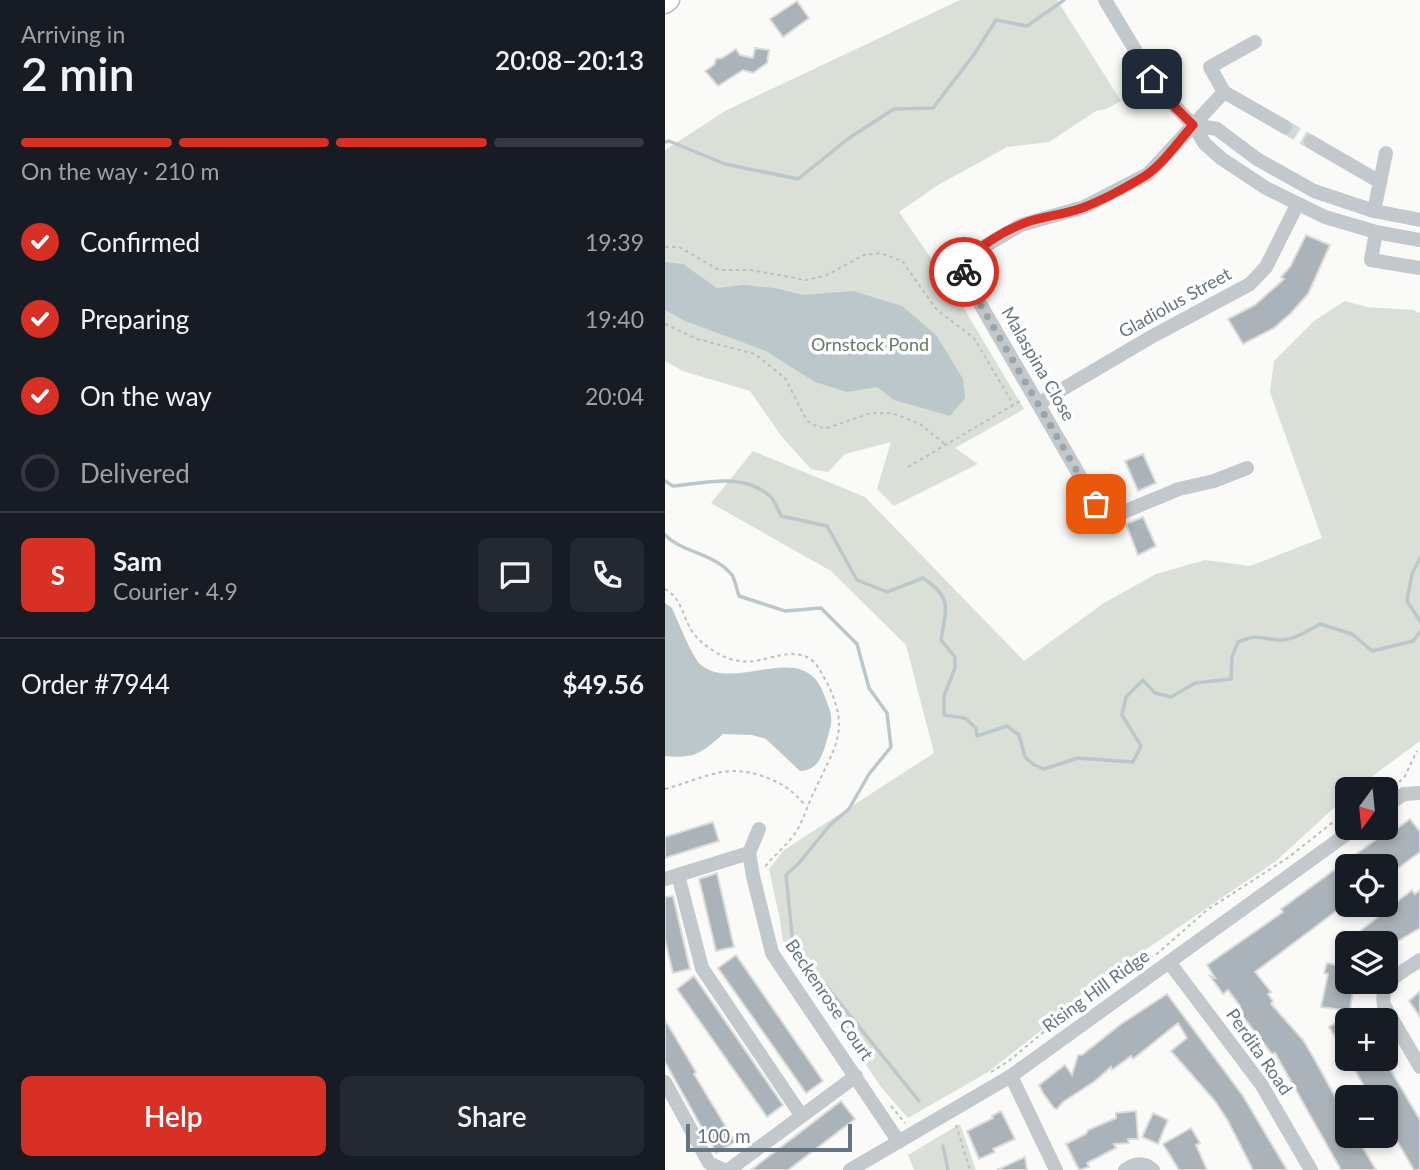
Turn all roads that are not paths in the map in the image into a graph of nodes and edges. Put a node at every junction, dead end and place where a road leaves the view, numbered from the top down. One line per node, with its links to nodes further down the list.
1 (670, 0): 2 (main road)
2 (665, 4)
3 (1107, 4): 6 (street)
4 (1255, 42): 5 (street)
5 (1224, 92): 6 (street); 7 (street)
6 (1193, 125): 11 (street); 12 (street); 17 (street, Malaspina Close)
7 (1286, 127)
8 (1311, 142): 10 (street)
9 (1386, 153): 10 (street)
10 (1380, 182): 12 (street)
11 (1297, 205): 14 (street); 17 (street, Gladiolus Street)
12 (1374, 211): 13 (street)
13 (1420, 220)
14 (1376, 232): 15 (street); 16 (street)
15 (1420, 240)
16 (1420, 268)
17 (1039, 403): 18 (street, Malaspina Close)
18 (1247, 468)
19 (1420, 793): 20 (street)
20 (1398, 797)
21 (759, 829): 23 (street)
22 (1338, 840): 26 (street, Rising Hill Ridge)
23 (749, 853): 24 (street); 28 (street, Beckenrose Court)
24 (671, 877): 31 (street)
25 (1420, 960): 27 (street)
26 (1169, 962): 29 (street, Rising Hill Ridge); 38 (street, Perdita Road)
27 (1420, 1066)
28 (861, 1072): 31 (street); 32 (street, Beckenrose Court)
29 (1011, 1076): 32 (street, Rising Hill Ridge); 35 (street)
30 (665, 1082): 33 (street)
31 (800, 1115): 33 (street)
32 (899, 1142): 34 (street, Rising Hill Ridge)
33 (725, 1170)
34 (850, 1170)
35 (1056, 1170)
36 (1125, 1170): 37 (street)
37 (1153, 1170)
38 (1311, 1170)

